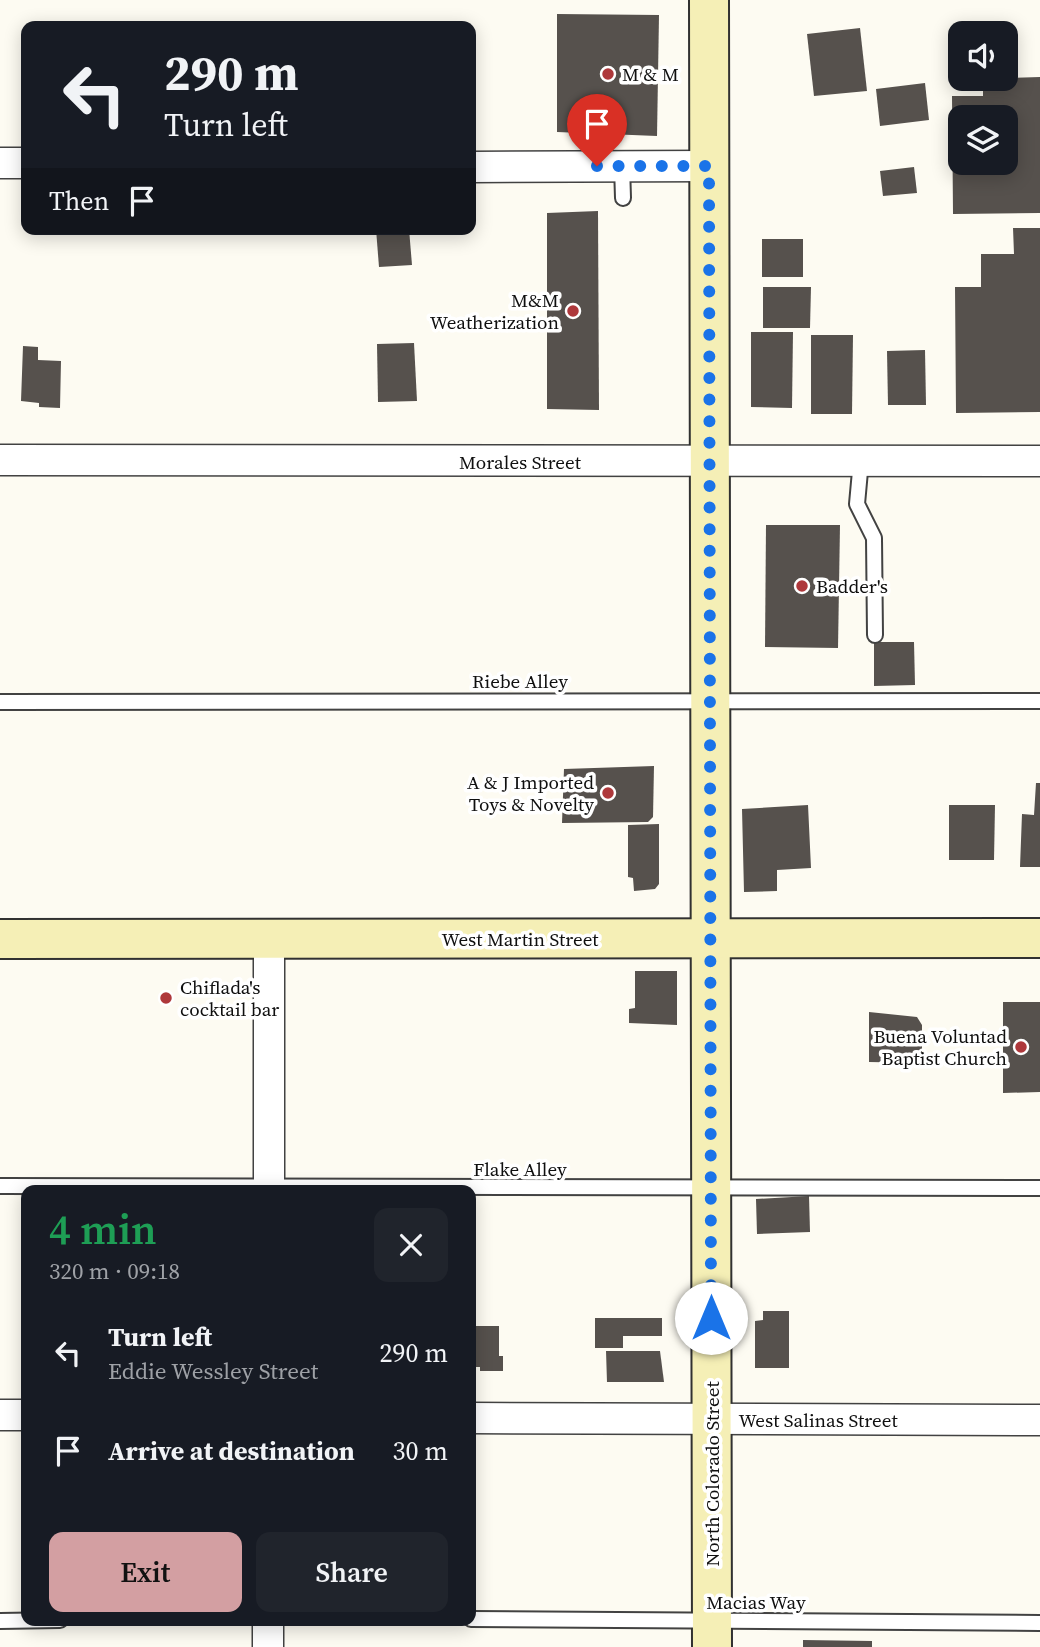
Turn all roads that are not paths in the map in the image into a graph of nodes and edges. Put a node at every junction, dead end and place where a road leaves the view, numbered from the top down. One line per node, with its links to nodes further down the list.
1 (709, 0): 5 (main road, North Colorado Street)
2 (0, 163): 3 (street)
3 (21, 163)
4 (622, 166): 5 (street); 6 (street); 7 (lane)
5 (709, 166): 9 (main road, North Colorado Street)
6 (476, 167)
7 (624, 198)
8 (0, 460): 9 (street, Morales Street)
9 (710, 460): 10 (street, Morales Street); 13 (main road, North Colorado Street)
10 (861, 460): 11 (street, Morales Street); 12 (lane)
11 (1040, 461)
12 (875, 635)
13 (710, 700): 14 (lane, Riebe Alley); 15 (lane, Riebe Alley); 16 (main road, North Colorado Street)
14 (1040, 701)
15 (0, 702)
16 (710, 938): 17 (main road, West Martin Street); 19 (main road, West Martin Street); 25 (main road, North Colorado Street)
17 (1040, 938)
18 (0, 939): 19 (main road, West Martin Street)
19 (269, 940): 20 (street)
20 (269, 1185)
21 (0, 1186): 22 (lane, Flake Alley)
22 (21, 1186)
23 (1040, 1188): 25 (lane, Flake Alley)
24 (476, 1189): 25 (lane, Flake Alley)
25 (711, 1189): 29 (main road, North Colorado Street)
26 (0, 1415): 27 (street)
27 (21, 1415)
28 (476, 1418): 29 (street, West Salinas Street)
29 (712, 1420): 30 (street, West Salinas Street); 36 (main road, North Colorado Street)
30 (1040, 1420)
31 (476, 1619): 36 (lane, Macias Way)
32 (0, 1621): 33 (lane)
33 (21, 1621)
34 (1040, 1623): 36 (lane, Macias Way)
35 (268, 1626): 37 (street)
36 (712, 1634)
37 (268, 1647)

